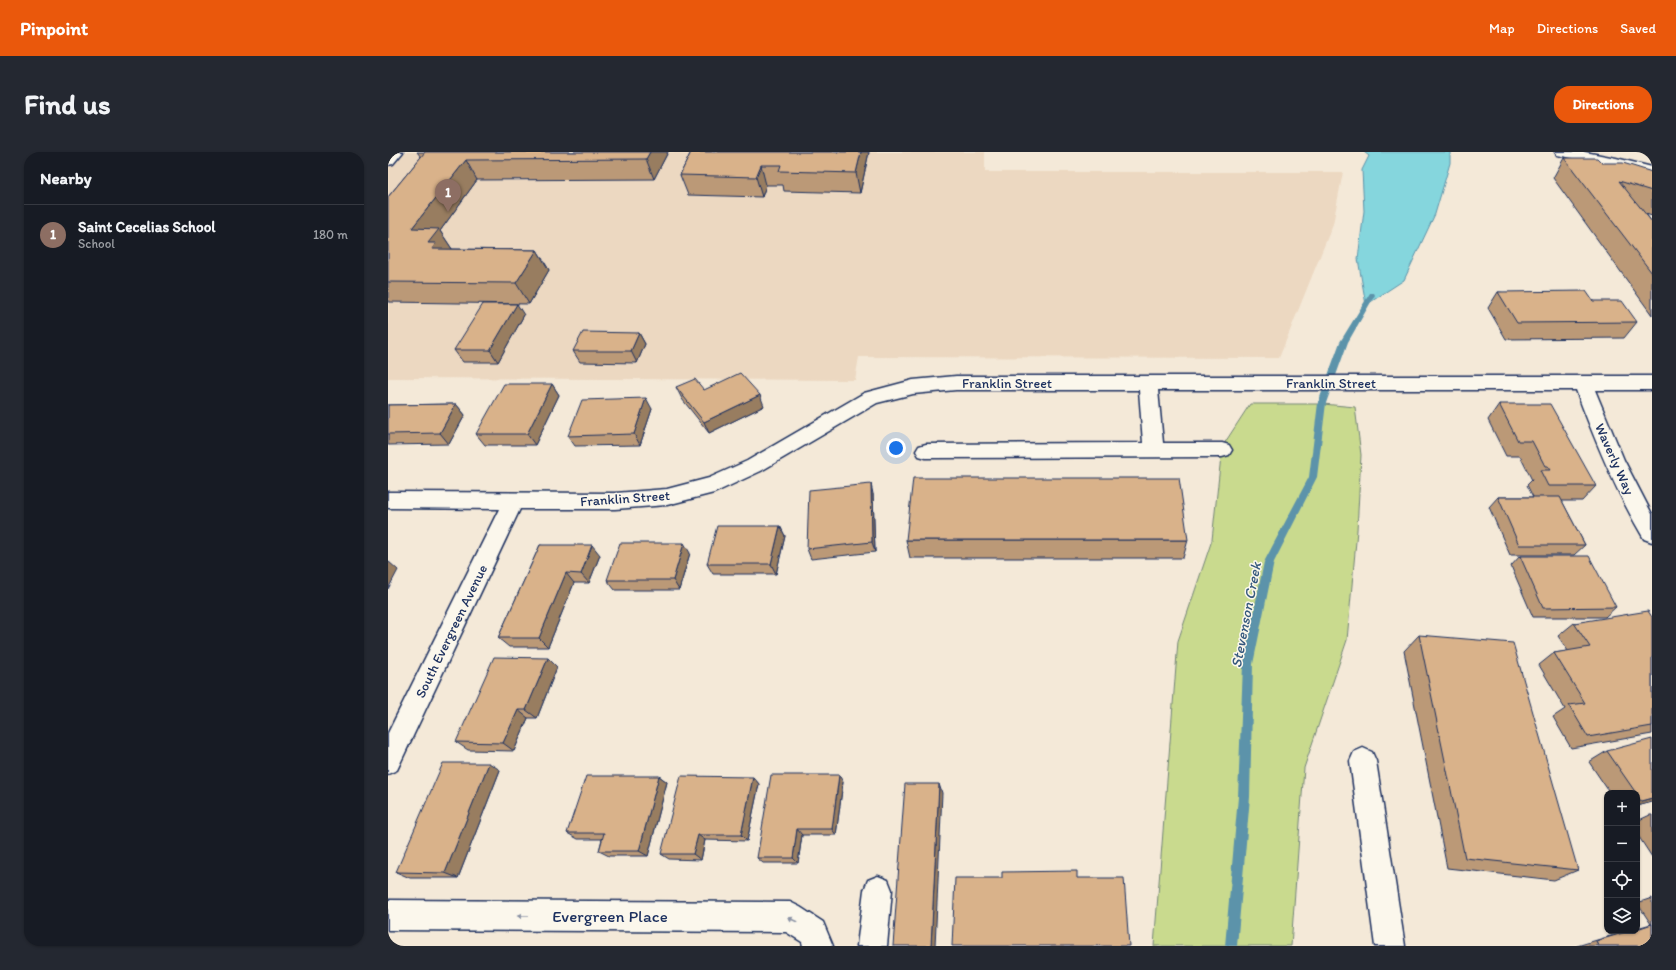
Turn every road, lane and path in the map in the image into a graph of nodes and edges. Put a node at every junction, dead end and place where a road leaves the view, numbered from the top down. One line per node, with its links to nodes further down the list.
1 (396, 152): 4 (street)
2 (1562, 152): 3 (street)
3 (1600, 156): 5 (street)
4 (388, 161)
5 (1652, 172)
6 (1148, 383): 7 (street, Franklin Street); 9 (street); 13 (street, Franklin Street)
7 (1583, 383): 8 (street, Franklin Street); 14 (street, Waverly Way)
8 (1652, 383)
9 (1154, 450): 10 (street); 11 (street)
10 (1222, 450)
11 (926, 451)
12 (388, 500): 13 (street, Franklin Street)
13 (514, 500): 15 (street, South Evergreen Avenue)
14 (1652, 532)
15 (388, 761)
16 (1363, 761): 21 (street)
17 (878, 890): 20 (street)
18 (388, 915): 19 (street, Evergreen Place, one-way to 18)
19 (818, 946)
20 (872, 946)
21 (1390, 946)

